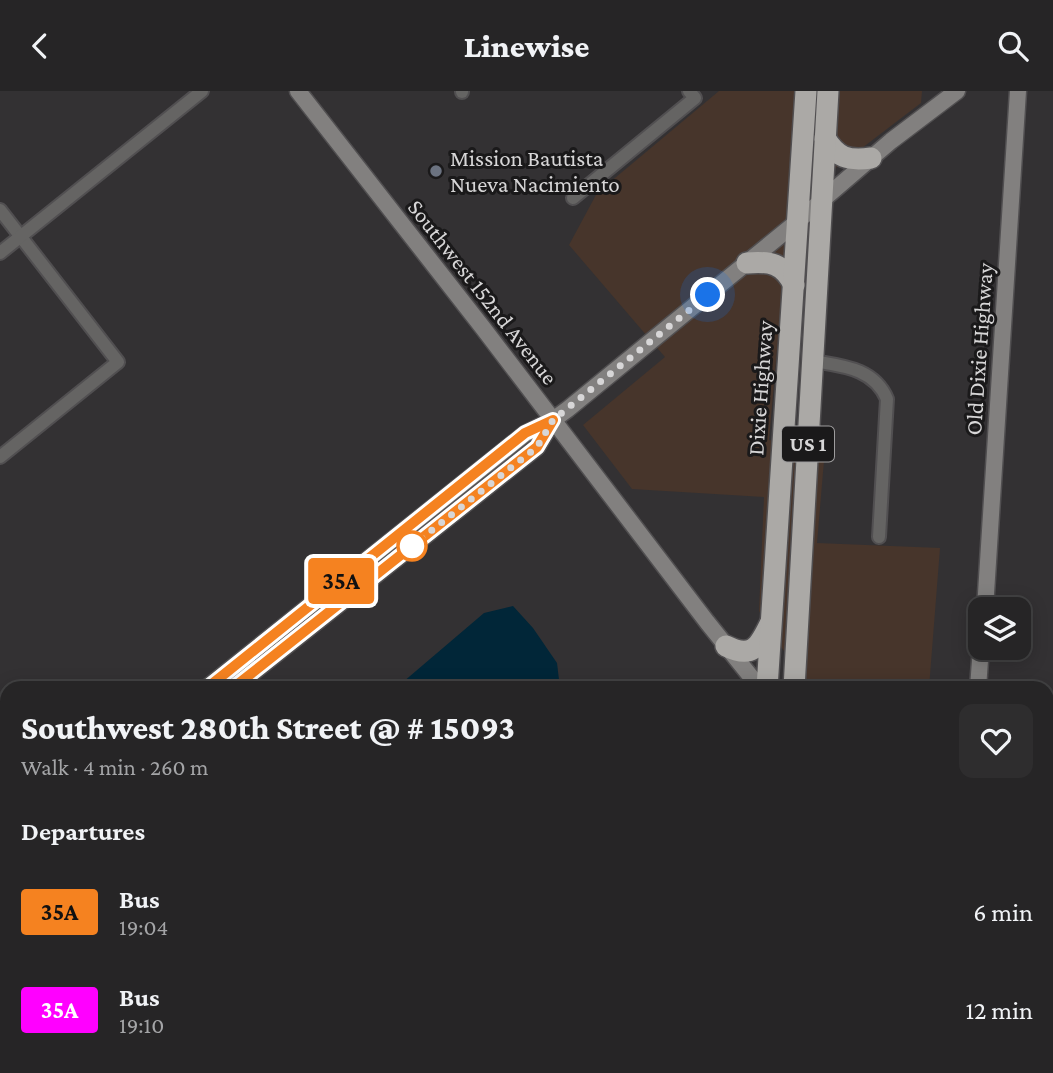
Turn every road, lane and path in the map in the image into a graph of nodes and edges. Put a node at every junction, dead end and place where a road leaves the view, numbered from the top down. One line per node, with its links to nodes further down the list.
1 (202, 91): 15 (street)
2 (298, 91): 20 (street, Southwest 152nd Avenue)
3 (806, 91): 14 (highway, Dixie Highway / US 1)
4 (816, 91): 12 (highway)
5 (828, 91): 9 (highway, US 1)
6 (957, 91): 10 (street)
7 (1018, 91): 27 (street, Old Dixie Highway)
8 (692, 95): 11 (street)
9 (825, 138): 10 (highway); 12 (highway, US 1)
10 (871, 158): 12 (street)
11 (573, 198)
12 (821, 200): 14 (street); 19 (highway, US 1)
13 (0, 210): 15 (street)
14 (797, 221): 17 (street); 18 (highway, Dixie Highway / US 1); 19 (highway)
15 (20, 236): 16 (street); 21 (street)
16 (0, 253)
17 (747, 263): 18 (highway); 20 (street)
18 (794, 285): 25 (highway, Dixie Highway / US 1)
19 (813, 362): 23 (street); 37 (highway, US 1)
20 (553, 420): 22 (street); 30 (street, Southwest 152nd Avenue)
21 (0, 457)
22 (465, 492): 24 (street); 26 (street)
23 (879, 537)
24 (389, 542): 26 (street); 28 (street)
25 (775, 551): 29 (highway, Dixie Highway / US 1); 36 (highway)
26 (399, 556): 28 (street)
27 (986, 597)
28 (314, 613): 32 (street); 33 (street)
29 (771, 622): 30 (highway); 35 (highway, Dixie Highway / US 1)
30 (726, 646): 34 (street, Southwest 152nd Avenue)
31 (980, 660): 38 (street)
32 (218, 681)
33 (241, 681)
34 (754, 681)
35 (767, 681)
36 (781, 681)
37 (793, 681)
38 (979, 681)

